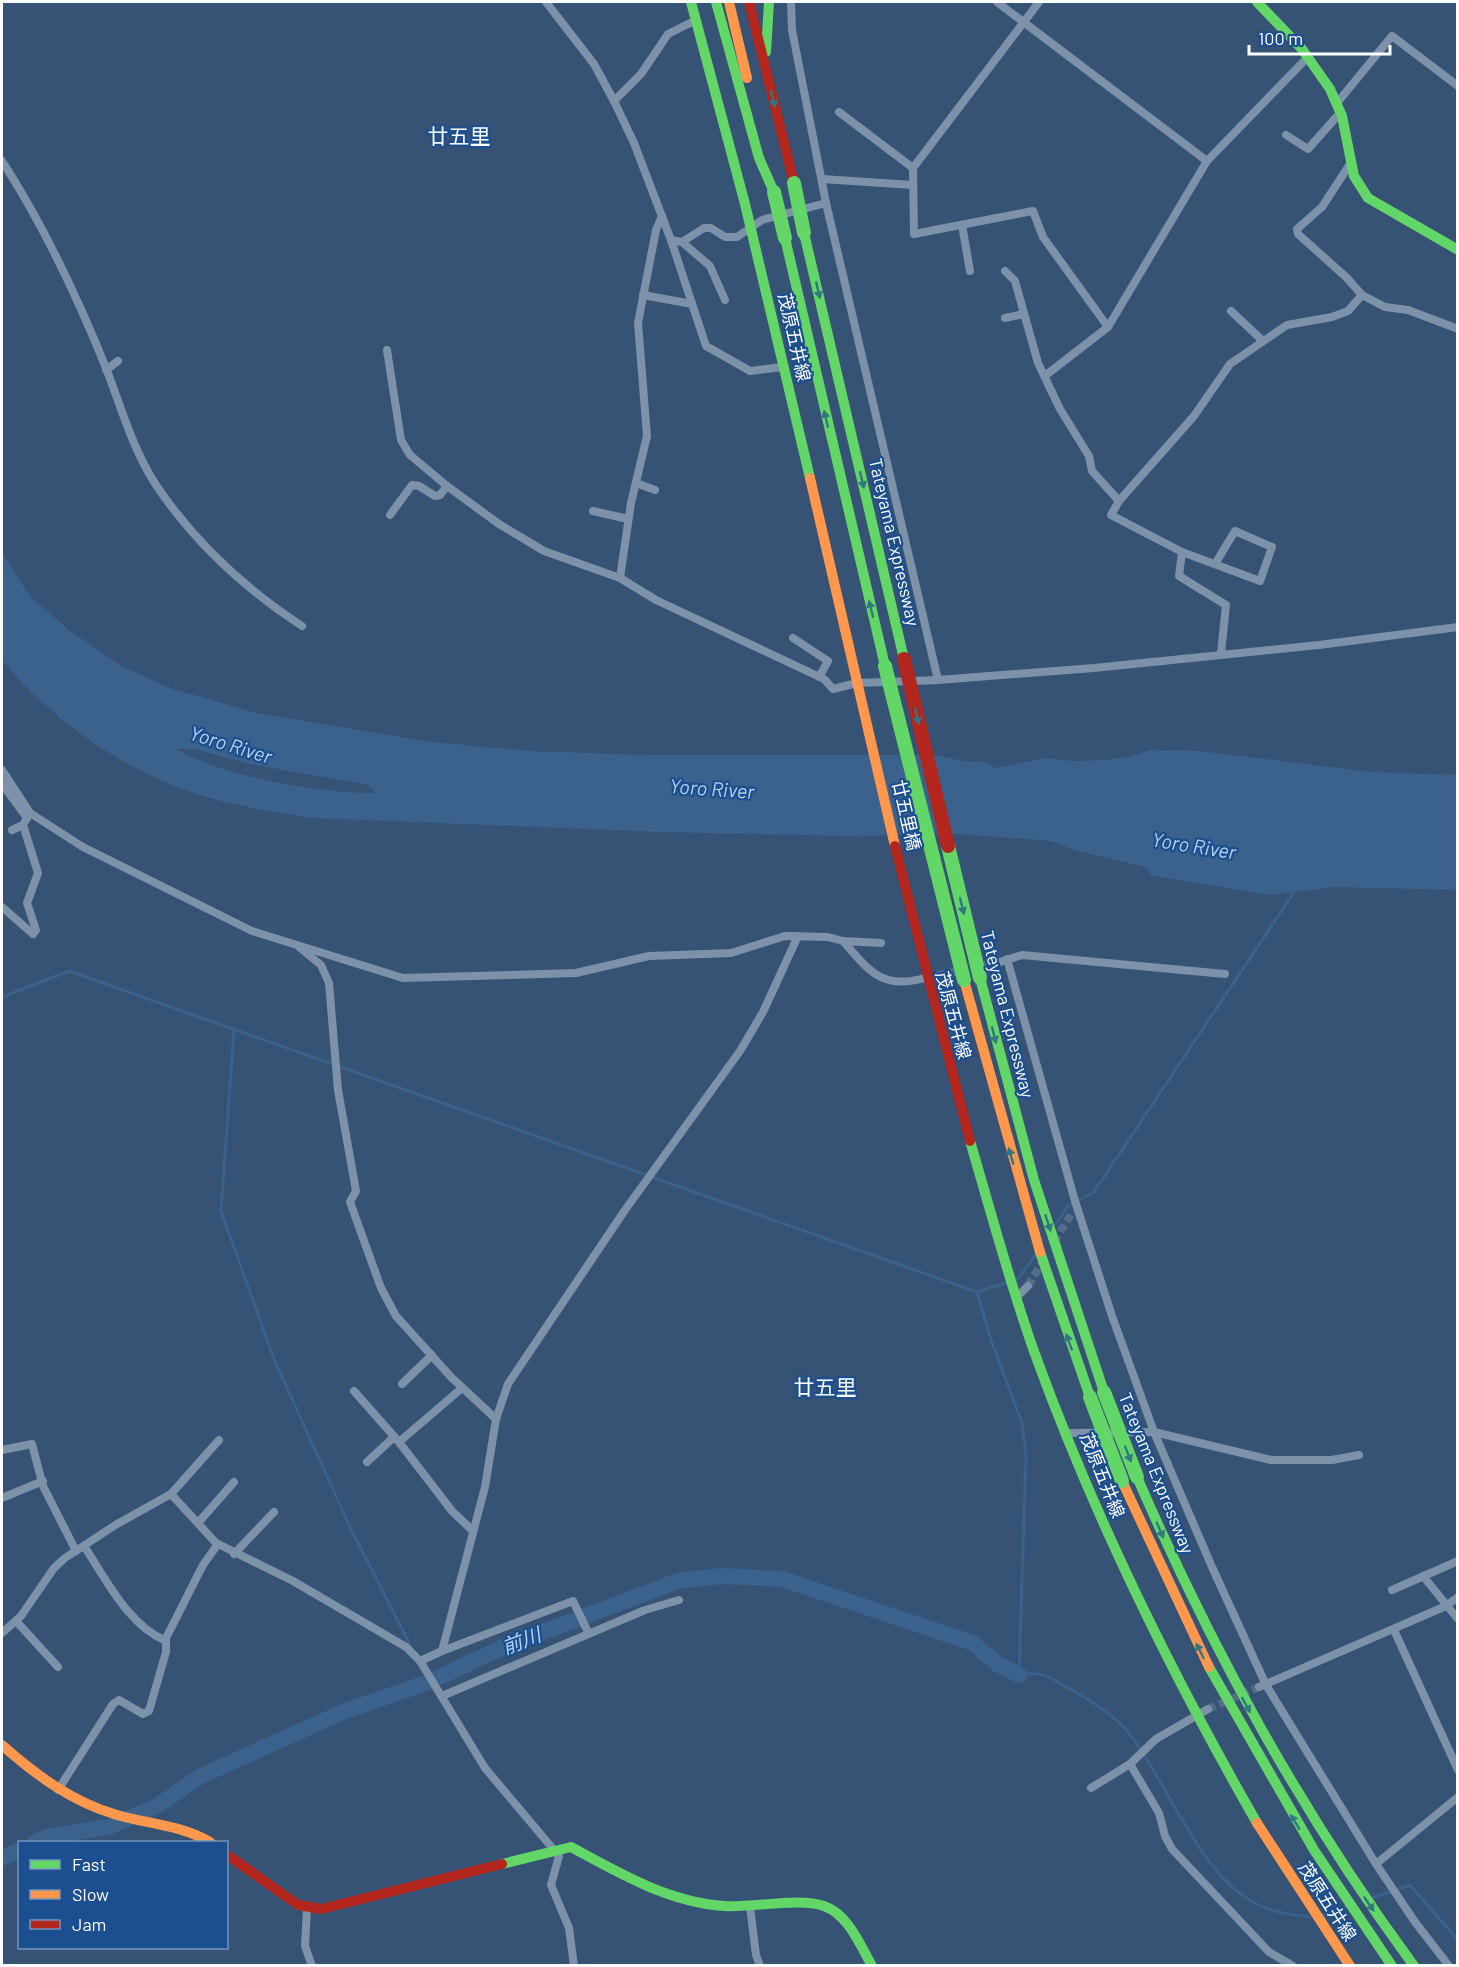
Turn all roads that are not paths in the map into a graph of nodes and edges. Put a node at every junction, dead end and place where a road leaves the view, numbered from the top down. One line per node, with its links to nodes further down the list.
1 (546, 2): 16 (street)
2 (691, 2): 11 (main road, 茂原五井線)
3 (716, 2): 26 (main road)
4 (729, 2): 26 (main road, Tateyama Expressway)
5 (749, 2): 14 (main road, Tateyama Expressway)
6 (768, 2): 14 (main road)
7 (790, 2): 24 (street)
8 (997, 2): 12 (street)
9 (1039, 2): 12 (street)
10 (1257, 2): 13 (main road)
11 (696, 20): 16 (street); 30 (main road, 茂原五井線)
12 (1023, 22): 21 (street); 23 (street)
13 (1307, 58): 17 (main road); 21 (street)
14 (764, 62): 141 (main road, Tateyama Expressway, one-way to 141, bridge)
15 (1458, 86): 17 (street)
16 (614, 101): 28 (street)
17 (1339, 108): 19 (street); 22 (main road)
18 (839, 112): 23 (street)
19 (1286, 135)
20 (2, 161): 49 (street)
21 (1207, 161): 43 (street)
22 (1350, 164): 33 (main road); 37 (street)
23 (913, 168): 25 (street)
24 (822, 179): 25 (street); 27 (street)
25 (913, 185): 29 (street)
26 (774, 192): 140 (main road, Tateyama Expressway, one-way to 26, bridge)
27 (826, 203): 30 (street); 66 (street)
28 (662, 216): 31 (street); 36 (street)
29 (962, 225): 34 (street); 43 (street)
30 (751, 228): 32 (street); 48 (main road, 茂原五井線)
31 (671, 240): 32 (street); 39 (street)
32 (682, 242): 38 (street)
33 (1458, 250)
34 (970, 271)
35 (1005, 271): 41 (street)
36 (642, 295): 39 (street); 51 (street)
37 (1362, 295): 44 (street); 45 (street)
38 (725, 300)
39 (692, 304): 48 (street)
40 (1231, 311): 45 (street)
41 (1024, 314): 42 (street); 50 (street)
42 (1005, 318)
43 (1108, 327): 50 (street)
44 (1458, 329)
45 (1263, 341): 54 (street)
46 (387, 350): 52 (street)
47 (118, 361): 49 (street)
48 (783, 367): 67 (main road, 茂原五井線)
49 (106, 370): 61 (street)
50 (1046, 375): 54 (street)
51 (636, 483): 53 (street); 57 (street)
52 (447, 486): 56 (street); 60 (street)
53 (655, 490)
54 (1119, 501): 58 (street)
55 (593, 511): 57 (street)
56 (390, 515)
57 (628, 519): 60 (street)
58 (1182, 552): 59 (street); 64 (street)
59 (1215, 564): 59 (street)
60 (620, 578): 65 (street)
61 (302, 626)
62 (1458, 627): 64 (street)
63 (793, 638): 65 (street)
64 (1221, 653): 66 (street)
65 (819, 676): 67 (street)
66 (938, 680): 67 (street)
67 (857, 683): 77 (main road, 廿五里橋)
68 (2, 770): 70 (street)
69 (2, 784): 70 (street)
70 (27, 818): 71 (street); 72 (street); 76 (street)
71 (12, 830)
72 (2, 907)
73 (798, 936): 74 (street); 76 (street); 86 (street)
74 (843, 941): 75 (street); 79 (street)
75 (881, 943)
76 (296, 945): 82 (street)
77 (921, 956): 79 (main road, 茂原五井線)
78 (1226, 974): 87 (street)
79 (925, 978): 81 (main road, 茂原五井線)
80 (1028, 1286): 81 (street)
81 (1017, 1297): 88 (main road, 茂原五井線)
82 (432, 1355): 83 (street); 84 (street)
83 (402, 1384)
84 (462, 1388): 86 (street); 89 (street)
85 (354, 1391): 89 (street)
86 (496, 1419): 100 (street)
87 (1154, 1432): 88 (street); 92 (street); 119 (street)
88 (1067, 1433): 121 (main road, 茂原五井線)
89 (397, 1439): 93 (street); 100 (street)
90 (219, 1440): 96 (street)
91 (2, 1450): 94 (street)
92 (1359, 1455)
93 (367, 1462)
94 (43, 1481): 97 (street); 102 (street)
95 (234, 1482): 99 (street)
96 (171, 1494): 99 (street); 102 (street)
97 (2, 1498)
98 (274, 1512): 103 (street)
99 (198, 1523): 101 (street)
100 (473, 1531): 116 (street)
101 (218, 1544): 103 (street); 115 (street)
102 (80, 1548): 111 (street); 115 (street)
103 (234, 1554): 117 (street)
104 (1458, 1561): 105 (street)
105 (1423, 1576): 106 (street); 109 (street)
106 (1392, 1590)
107 (1458, 1597): 109 (street)
108 (679, 1600): 120 (street)
109 (1446, 1606): 110 (street); 112 (street)
110 (1458, 1619)
111 (16, 1621): 114 (street); 118 (street)
112 (1394, 1630): 119 (street); 124 (street)
113 (588, 1632): 116 (street)
114 (2, 1633)
115 (166, 1641): 126 (street)
116 (442, 1651): 117 (street)
117 (420, 1661): 120 (street)
118 (58, 1667)
119 (1263, 1686): 131 (street)
120 (442, 1696): 129 (street)
121 (1202, 1713): 123 (street); 139 (main road, 茂原五井線)
122 (2, 1745): 126 (main road)
123 (1130, 1764): 125 (street); 138 (street)
124 (1458, 1770)
125 (1091, 1788)
126 (58, 1790): 128 (main road)
127 (1458, 1797): 131 (street)
128 (208, 1841)
129 (555, 1851): 132 (main road); 133 (main road); 135 (street)
130 (228, 1855): 133 (main road)
131 (1376, 1864): 142 (street)
132 (750, 1907): 136 (street); 137 (main road)
133 (307, 1908): 134 (street)
134 (312, 1965)
135 (574, 1965)
136 (760, 1965)
137 (872, 1965)
138 (1293, 1965)
139 (1350, 1965)
140 (1392, 1965)
141 (1414, 1965)
142 (1449, 1965)

